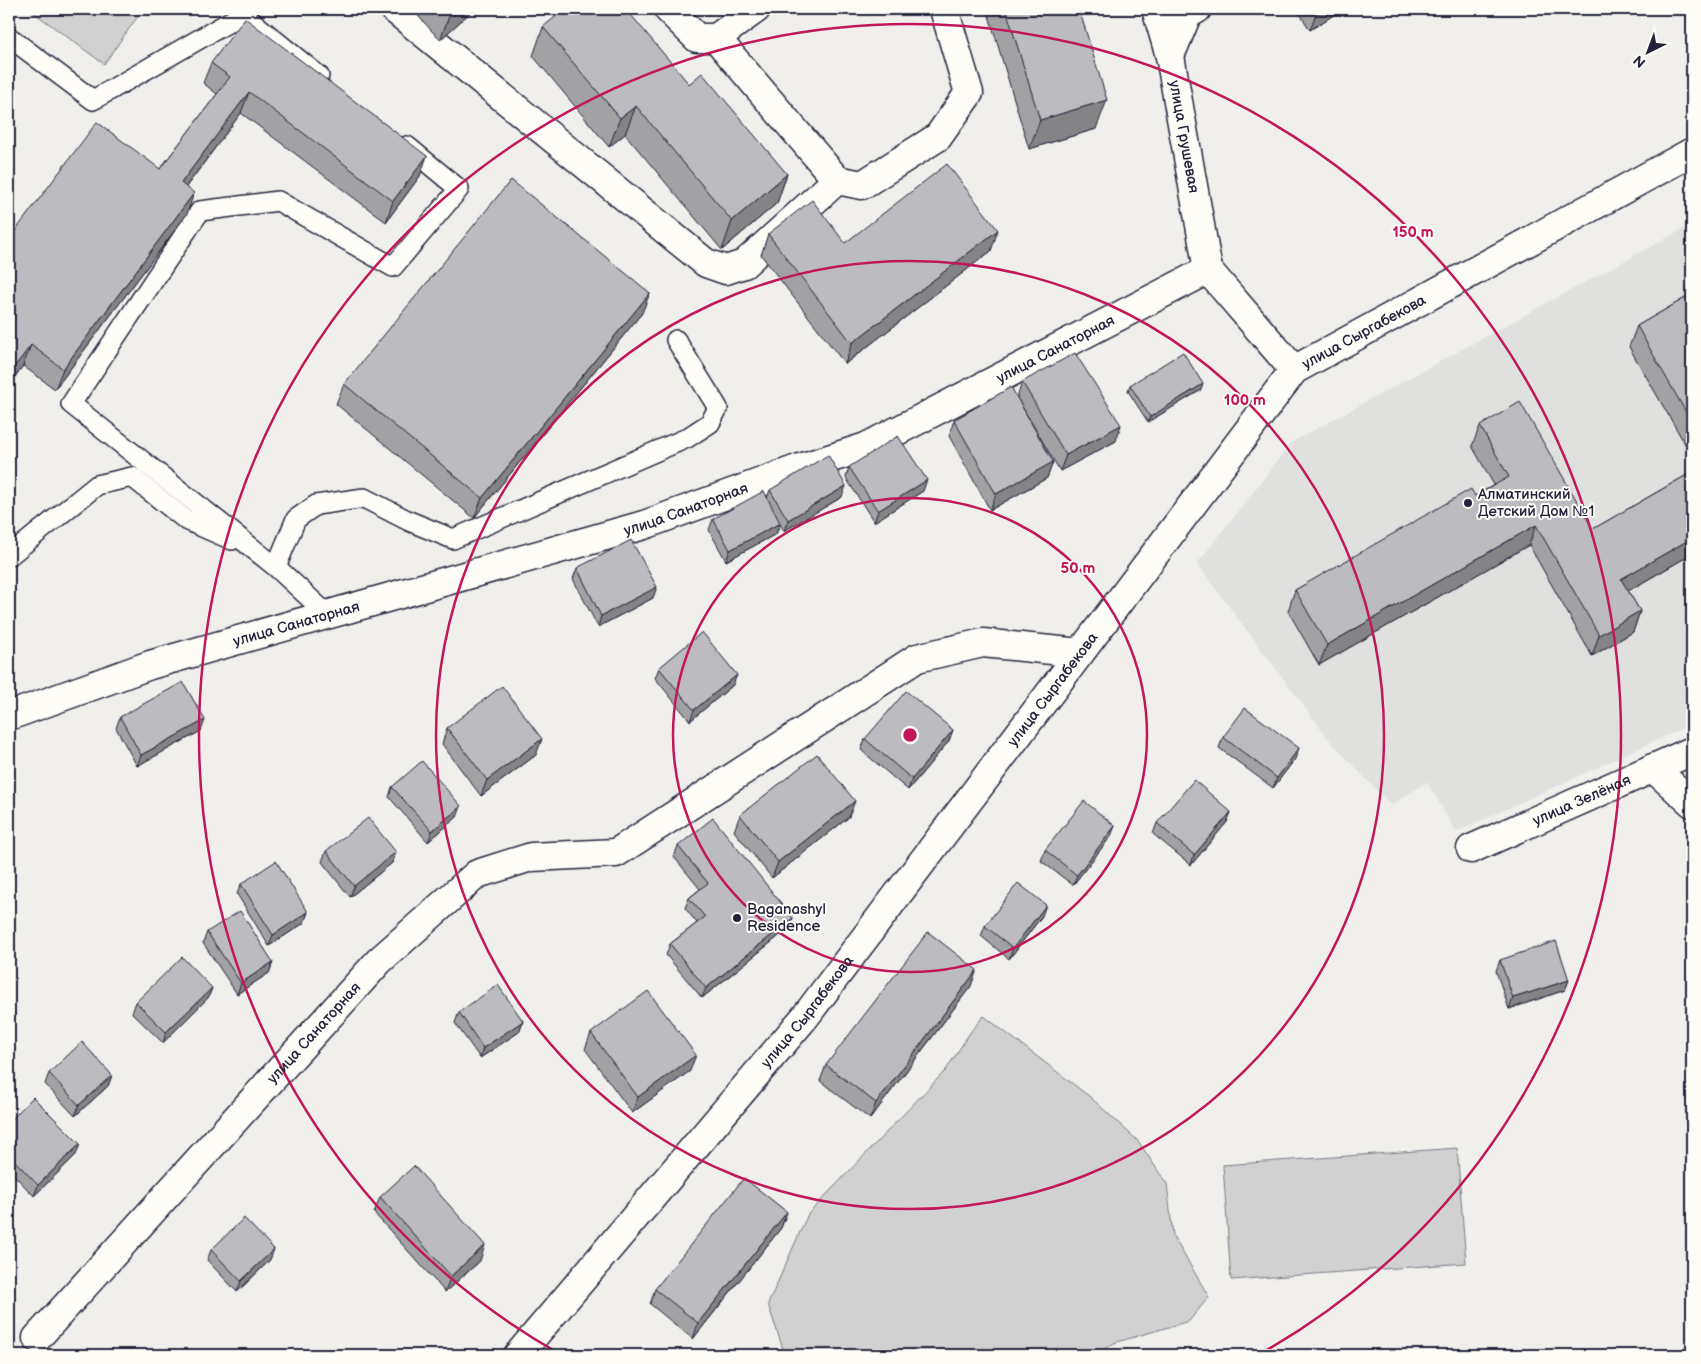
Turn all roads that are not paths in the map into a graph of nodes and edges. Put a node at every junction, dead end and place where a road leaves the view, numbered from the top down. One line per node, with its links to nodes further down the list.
1 (394, 9): 13 (street)
2 (668, 9): 8 (street)
3 (756, 9): 8 (street)
4 (944, 9): 13 (street)
5 (1156, 9): 9 (street, улица Грушевая)
6 (1196, 9): 9 (street)
7 (9, 37): 10 (lane)
8 (716, 38): 13 (street)
9 (1170, 56): 14 (street, улица Грушевая)
10 (336, 89)
11 (390, 133): 17 (lane)
12 (1692, 152): 16 (street, улица Сыргабекова)
13 (837, 180)
14 (1208, 270): 16 (street); 20 (street, улица Санаторная)
15 (676, 340): 19 (lane)
16 (1294, 370): 21 (street, улица Сыргабекова)
17 (258, 552): 18 (lane); 19 (lane)
18 (9, 556)
19 (276, 567): 20 (lane)
20 (328, 615): 22 (street, улица Санаторная)
21 (1080, 653): 27 (street, улица Санаторная); 28 (street, улица Сыргабекова)
22 (9, 716)
23 (1692, 751): 24 (street, улица Зелёная)
24 (1653, 768): 25 (street); 26 (street, улица Зелёная)
25 (1692, 803)
26 (1471, 849)
27 (37, 1338)
28 (518, 1355)

